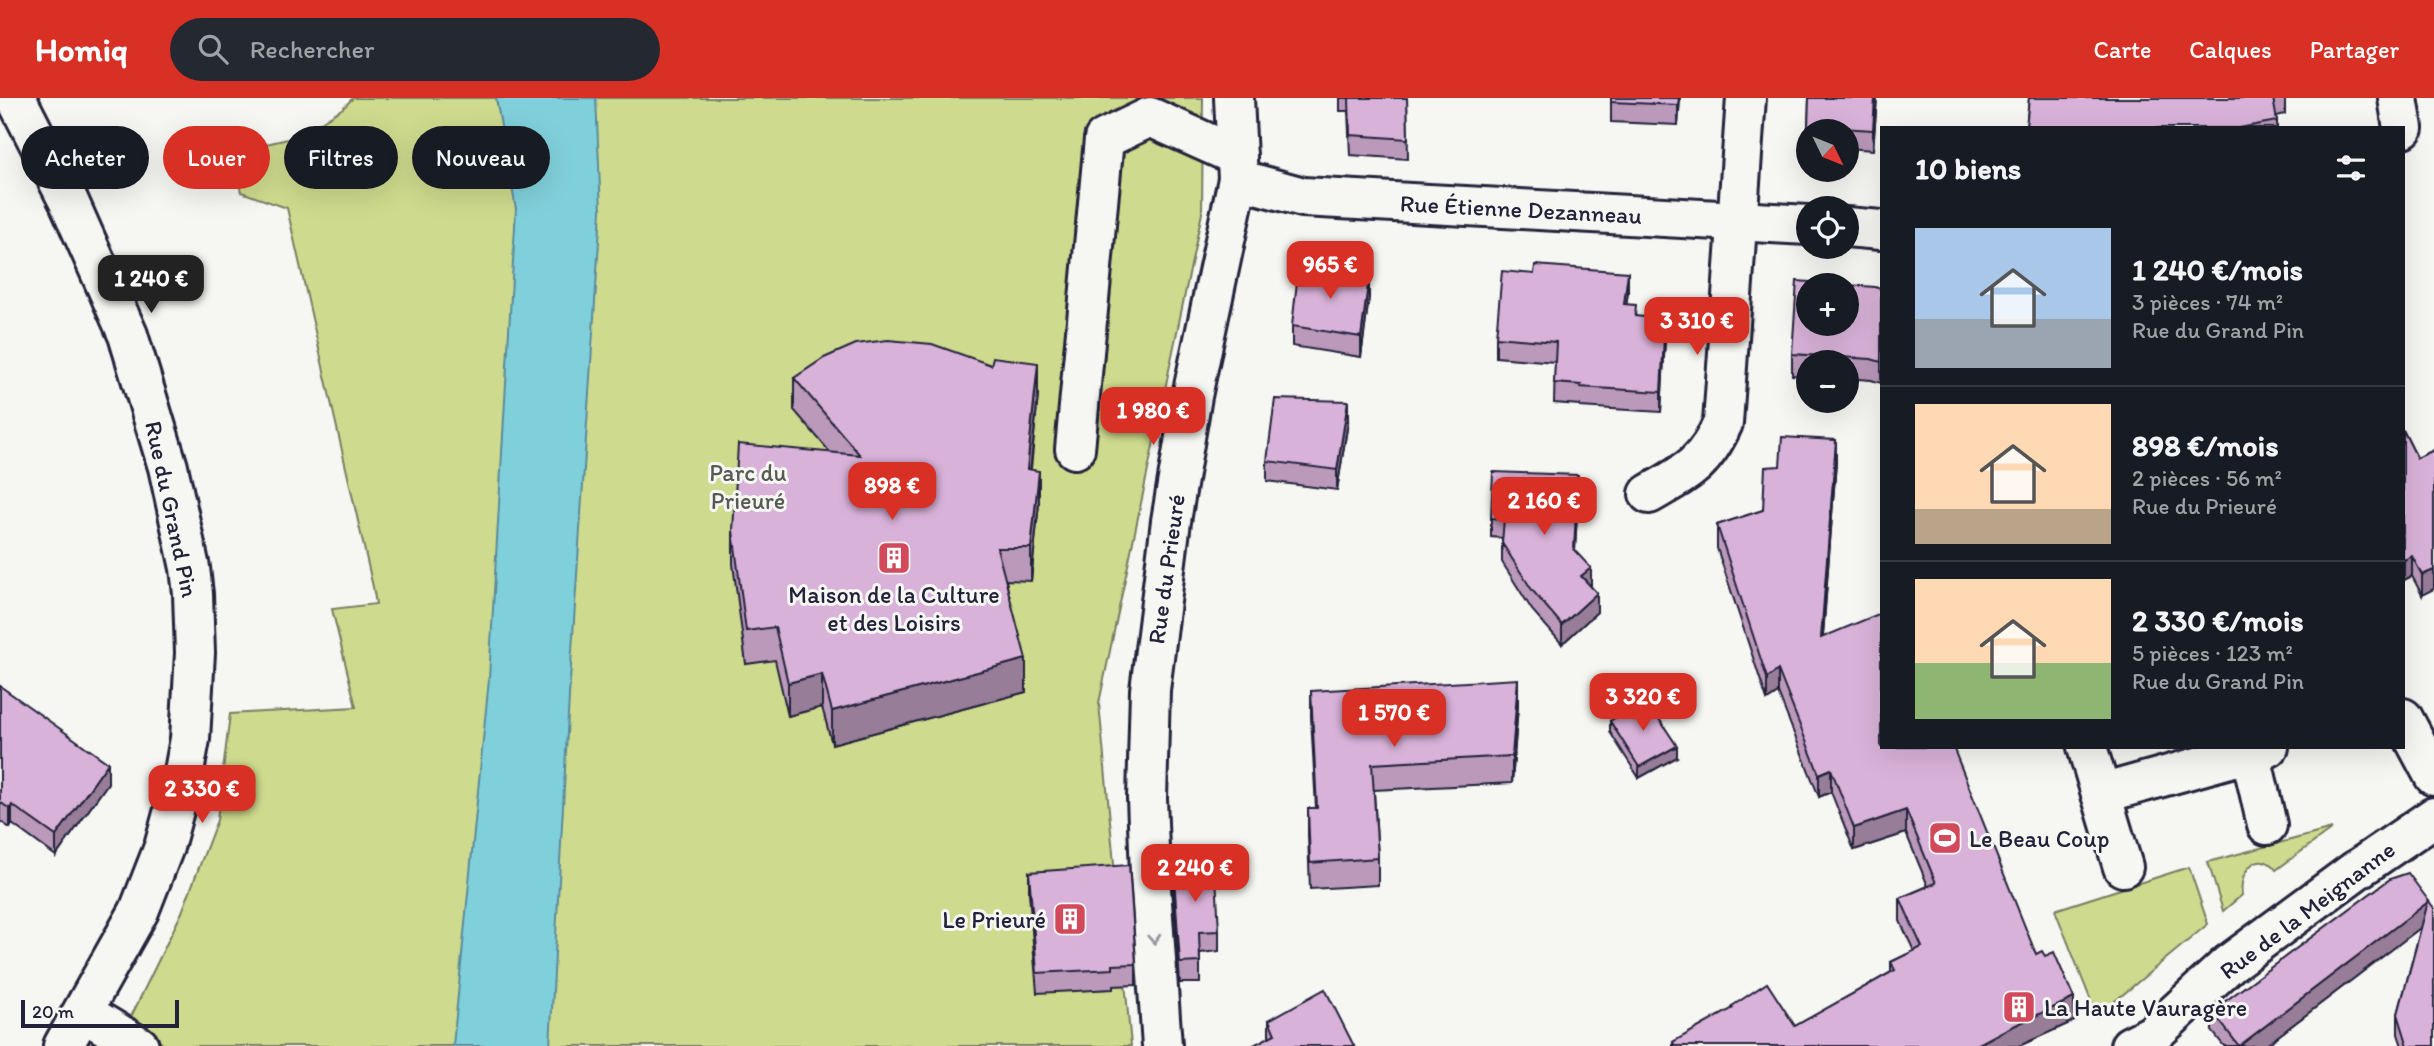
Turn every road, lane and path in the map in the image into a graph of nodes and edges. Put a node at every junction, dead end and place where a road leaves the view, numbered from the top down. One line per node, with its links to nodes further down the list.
1 (16, 98): 21 (street, Rue du Grand Pin)
2 (1234, 98): 6 (street, Rue du Prieuré)
3 (1746, 98): 7 (street)
4 (2399, 98): 5 (street)
5 (2402, 126)
6 (1238, 167): 7 (street, Rue Étienne Dezanneau); 11 (street, Rue Étienne Dezanneau); 25 (street, Rue du Prieuré, one-way to 25)
7 (1737, 221): 8 (street, Rue Étienne Dezanneau); 12 (street)
8 (1796, 224)
9 (1859, 228): 10 (street)
10 (1880, 229)
11 (1075, 449)
12 (1649, 494)
13 (2405, 722): 16 (street)
14 (2088, 749): 17 (street)
15 (2256, 749): 17 (street); 19 (street)
16 (2434, 776)
17 (2101, 794): 20 (street)
18 (2434, 817): 22 (street, Rue de la Meignanne)
19 (2267, 825)
20 (2123, 867)
21 (83, 1012): 23 (street, Rue du Grand Pin); 24 (street)
22 (2148, 1042)
23 (63, 1046)
24 (139, 1046)
25 (1162, 1046)

